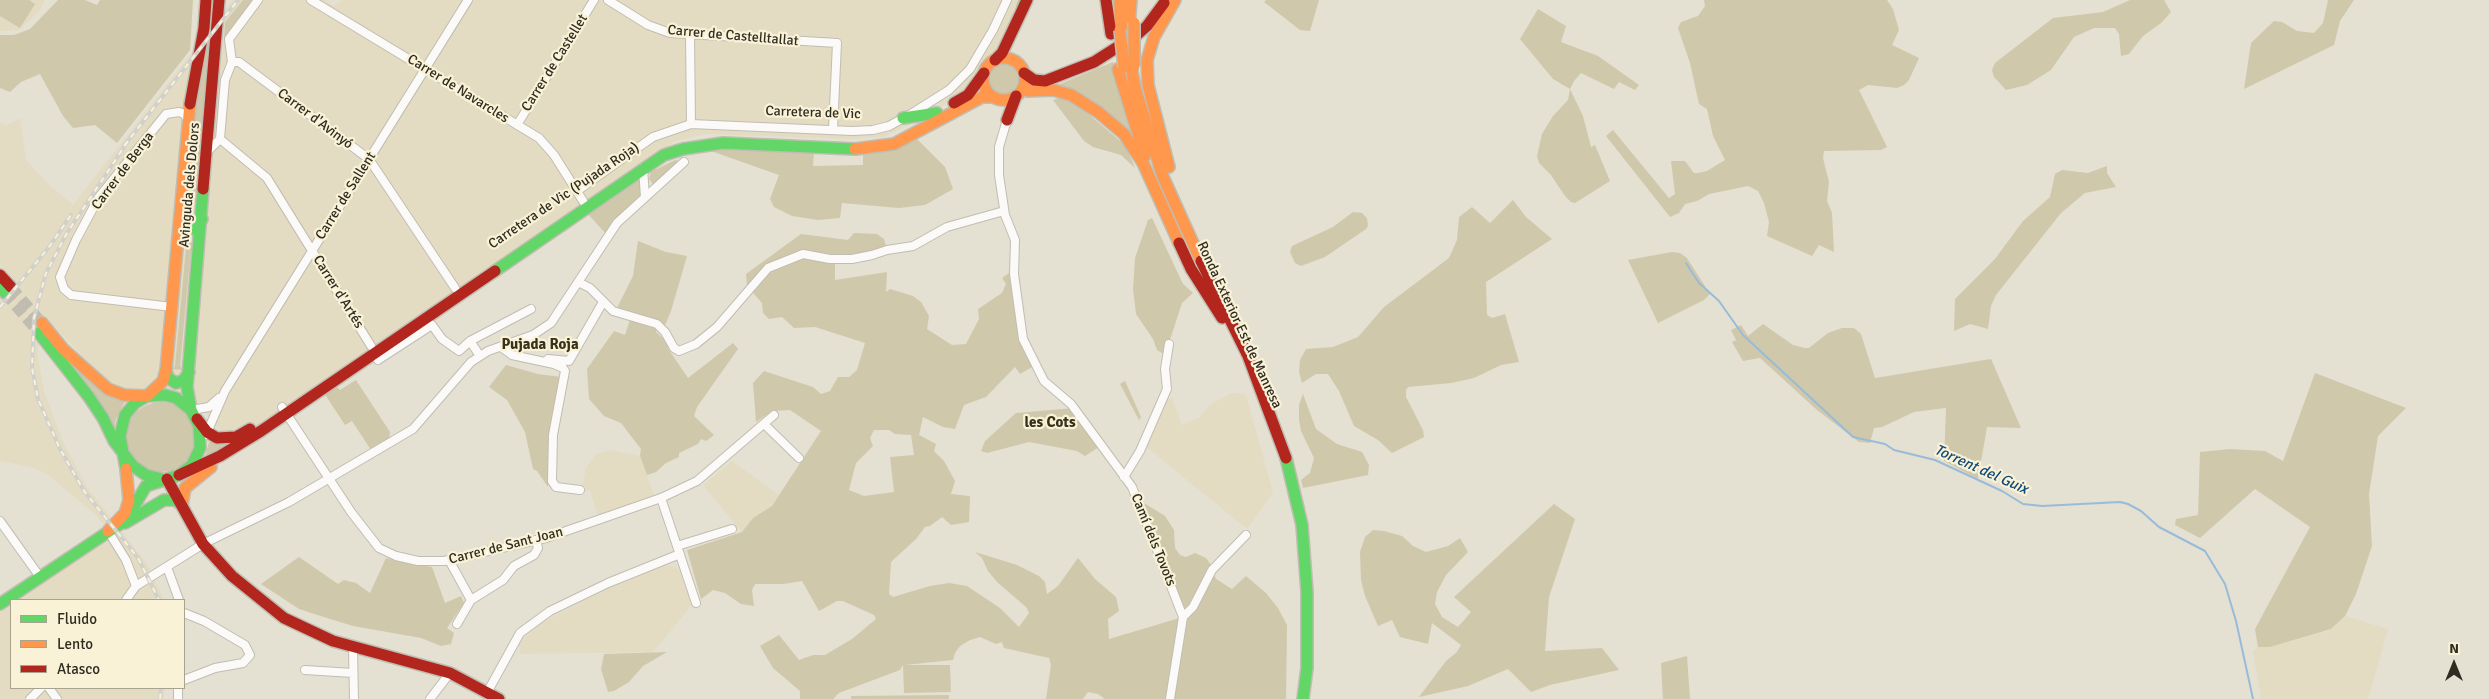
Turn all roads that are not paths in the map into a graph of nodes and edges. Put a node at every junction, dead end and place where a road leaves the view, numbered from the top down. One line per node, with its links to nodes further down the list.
1 (206, 0): 30 (main road, Avinguda dels Dolors)
2 (219, 0): 35 (main road, Avinguda dels Dolors)
3 (258, 0): 20 (street, Avinguda dels Dolors)
4 (310, 0): 22 (street, Carrer de Navarcles)
5 (468, 0): 22 (street, Carrer de Sallent)
6 (594, 0): 32 (street, Carrer de Castellet)
7 (608, 0): 18 (street, Carrer de Castelltallat)
8 (1007, 0): 28 (street, Carretera de Vic)
9 (1106, 0): 17 (main road)
10 (1120, 0): 17 (main road, Ronda Exterior Est de Manresa)
11 (1131, 0): 17 (main road, Ronda Exterior Est de Manresa)
12 (1136, 0): 17 (main road)
13 (1166, 0): 24 (main road)
14 (1171, 0): 25 (main road)
15 (1175, 0): 45 (main road)
16 (1024, 4): 19 (main road)
17 (1123, 28): 21 (main road, Ronda Exterior Est de Manresa, bridge); 21 (main road, bridge)
18 (690, 35): 31 (street); 33 (street, Carrer de Castelltallat)
19 (995, 60): 23 (main road); 24 (main road)
20 (232, 62): 34 (street, Avinguda dels Dolors); 36 (street, Carrer d'Avinyó)
21 (1127, 67): 45 (main road, Ronda Exterior Est de Manresa); 55 (main road, Ronda Exterior Est de Manresa)
22 (425, 68): 32 (street, Carrer de Navarcles); 36 (street, Carrer de Sallent)
23 (984, 73): 26 (main road); 27 (main road, Carretera de Vic (Pujada Roja))
24 (1024, 73): 25 (main road)
25 (1021, 93): 26 (main road); 29 (main road); 55 (main road)
26 (998, 98): 29 (main road); 38 (main road, Carretera de Vic (Pujada Roja))
27 (937, 113): 28 (main road); 39 (main road, Carretera de Vic (Pujada Roja))
28 (903, 118): 33 (street, Carretera de Vic)
29 (1007, 120): 41 (street, Camí dels Tovots)
30 (188, 121): 42 (main road, Avinguda dels Dolors); 53 (street, Carrer de Berga)
31 (691, 124): 33 (street, Carretera de Vic); 39 (street, Carretera de Vic)
32 (517, 125): 39 (street, Carrer de Navarcles)
33 (833, 130)
34 (220, 139): 35 (street); 47 (street, Carrer d'Artés)
35 (208, 151): 43 (main road, Avinguda dels Dolors)
36 (369, 159): 47 (street, Carrer de Sallent); 50 (street, Carrer d'Avinyó)
37 (684, 162): 40 (street)
38 (643, 168): 40 (street); 70 (main road, Carretera de Vic (Pujada Roja))
39 (580, 196): 50 (main road, Carretera de Vic (Pujada Roja))
40 (645, 197): 49 (street)
41 (1004, 212): 52 (street); 80 (street, Camí dels Tovots)
42 (180, 216): 43 (main road); 44 (main road, Avinguda dels Dolors)
43 (202, 218): 46 (main road, Avinguda dels Dolors)
44 (177, 249): 46 (main road); 53 (main road, Avinguda dels Dolors)
45 (1196, 249): 112 (main road, Ronda Exterior Est de Manresa)
46 (199, 251): 65 (main road, Avinguda dels Dolors)
47 (312, 251): 58 (street, Carrer d'Artés); 66 (street, Carrer de Sallent)
48 (0, 274): 51 (main road)
49 (578, 282): 52 (street); 59 (street)
50 (455, 288): 58 (main road, Carretera de Vic (Pujada Roja))
51 (5, 289)
52 (603, 302): 62 (street)
53 (172, 306): 61 (main road, Avinguda dels Dolors)
54 (531, 309): 56 (street)
55 (1223, 319): 121 (main road, Ronda Exterior Est de Manresa)
56 (470, 341): 60 (street); 63 (street)
57 (1169, 344): 80 (street)
58 (371, 346): 70 (main road, Carretera de Vic (Pujada Roja))
59 (501, 347): 60 (street); 62 (street)
60 (480, 356): 81 (street)
61 (167, 358): 64 (main road, Avinguda dels Dolors); 67 (main road)
62 (526, 359): 83 (street)
63 (378, 360)
64 (166, 370): 65 (main road); 68 (main road, Avinguda dels Dolors)
65 (188, 372): 71 (main road, Avinguda dels Dolors)
66 (225, 391): 71 (street, Carrer de Sallent); 74 (street, Carrer de Sallent)
67 (116, 393): 68 (main road); 69 (main road)
68 (147, 396): 71 (main road); 77 (main road)
69 (95, 407): 77 (main road); 88 (main road)
70 (284, 410): 74 (main road, Carretera de Vic (Pujada Roja)); 75 (main road, Carretera de Vic (Pujada Roja)); 81 (street, Carrer de Sant Joan)
71 (194, 415): 74 (main road); 76 (main road)
72 (774, 415): 73 (street, Carrer de Sant Joan)
73 (764, 424): 78 (street); 85 (street, Carrer de Sant Joan)
74 (206, 432): 76 (street, Carrer de Sallent)
75 (237, 446): 79 (main road); 86 (main road)
76 (200, 448): 79 (main road)
77 (123, 452): 82 (main road); 88 (main road)
78 (799, 458)
79 (184, 472): 82 (main road); 84 (main road)
80 (1124, 477): 106 (street, Camí dels Tovots)
81 (329, 478): 93 (street); 96 (street, Carrer de Sant Joan)
82 (167, 479): 84 (main road); 90 (main road)
83 (580, 490)
84 (174, 492): 86 (main road)
85 (661, 498): 92 (street, Carrer de Sant Joan); 94 (street)
86 (182, 505): 90 (main road); 93 (main road)
87 (0, 521): 98 (street)
88 (116, 521): 90 (main road)
89 (732, 529): 94 (street)
90 (108, 531): 98 (main road); 99 (street)
91 (1246, 535): 106 (street)
92 (536, 540): 96 (street, Carrer de Sant Joan); 102 (street)
93 (203, 544): 97 (street); 108 (main road)
94 (677, 546): 95 (street)
95 (680, 554): 103 (street); 115 (street)
96 (449, 560): 102 (street)
97 (167, 568): 99 (street); 101 (street)
98 (40, 578): 104 (main road)
99 (136, 586): 100 (street)
100 (127, 599)
101 (179, 599)
102 (471, 600): 107 (street)
103 (696, 603)
104 (0, 604)
105 (185, 613): 113 (street)
106 (1184, 617): 120 (street)
107 (456, 624)
108 (352, 648): 110 (street); 111 (main road)
109 (305, 670): 110 (street)
110 (353, 673): 117 (street)
111 (450, 673): 115 (main road); 118 (street)
112 (1306, 678): 122 (main road, Ronda Exterior Est de Manresa); 123 (main road)
113 (185, 680)
114 (40, 689): 116 (street)
115 (488, 691): 119 (main road)
116 (30, 699)
117 (354, 699)
118 (430, 699)
119 (499, 699)
120 (1170, 699)
121 (1294, 699)
122 (1303, 699)
123 (1307, 699)

